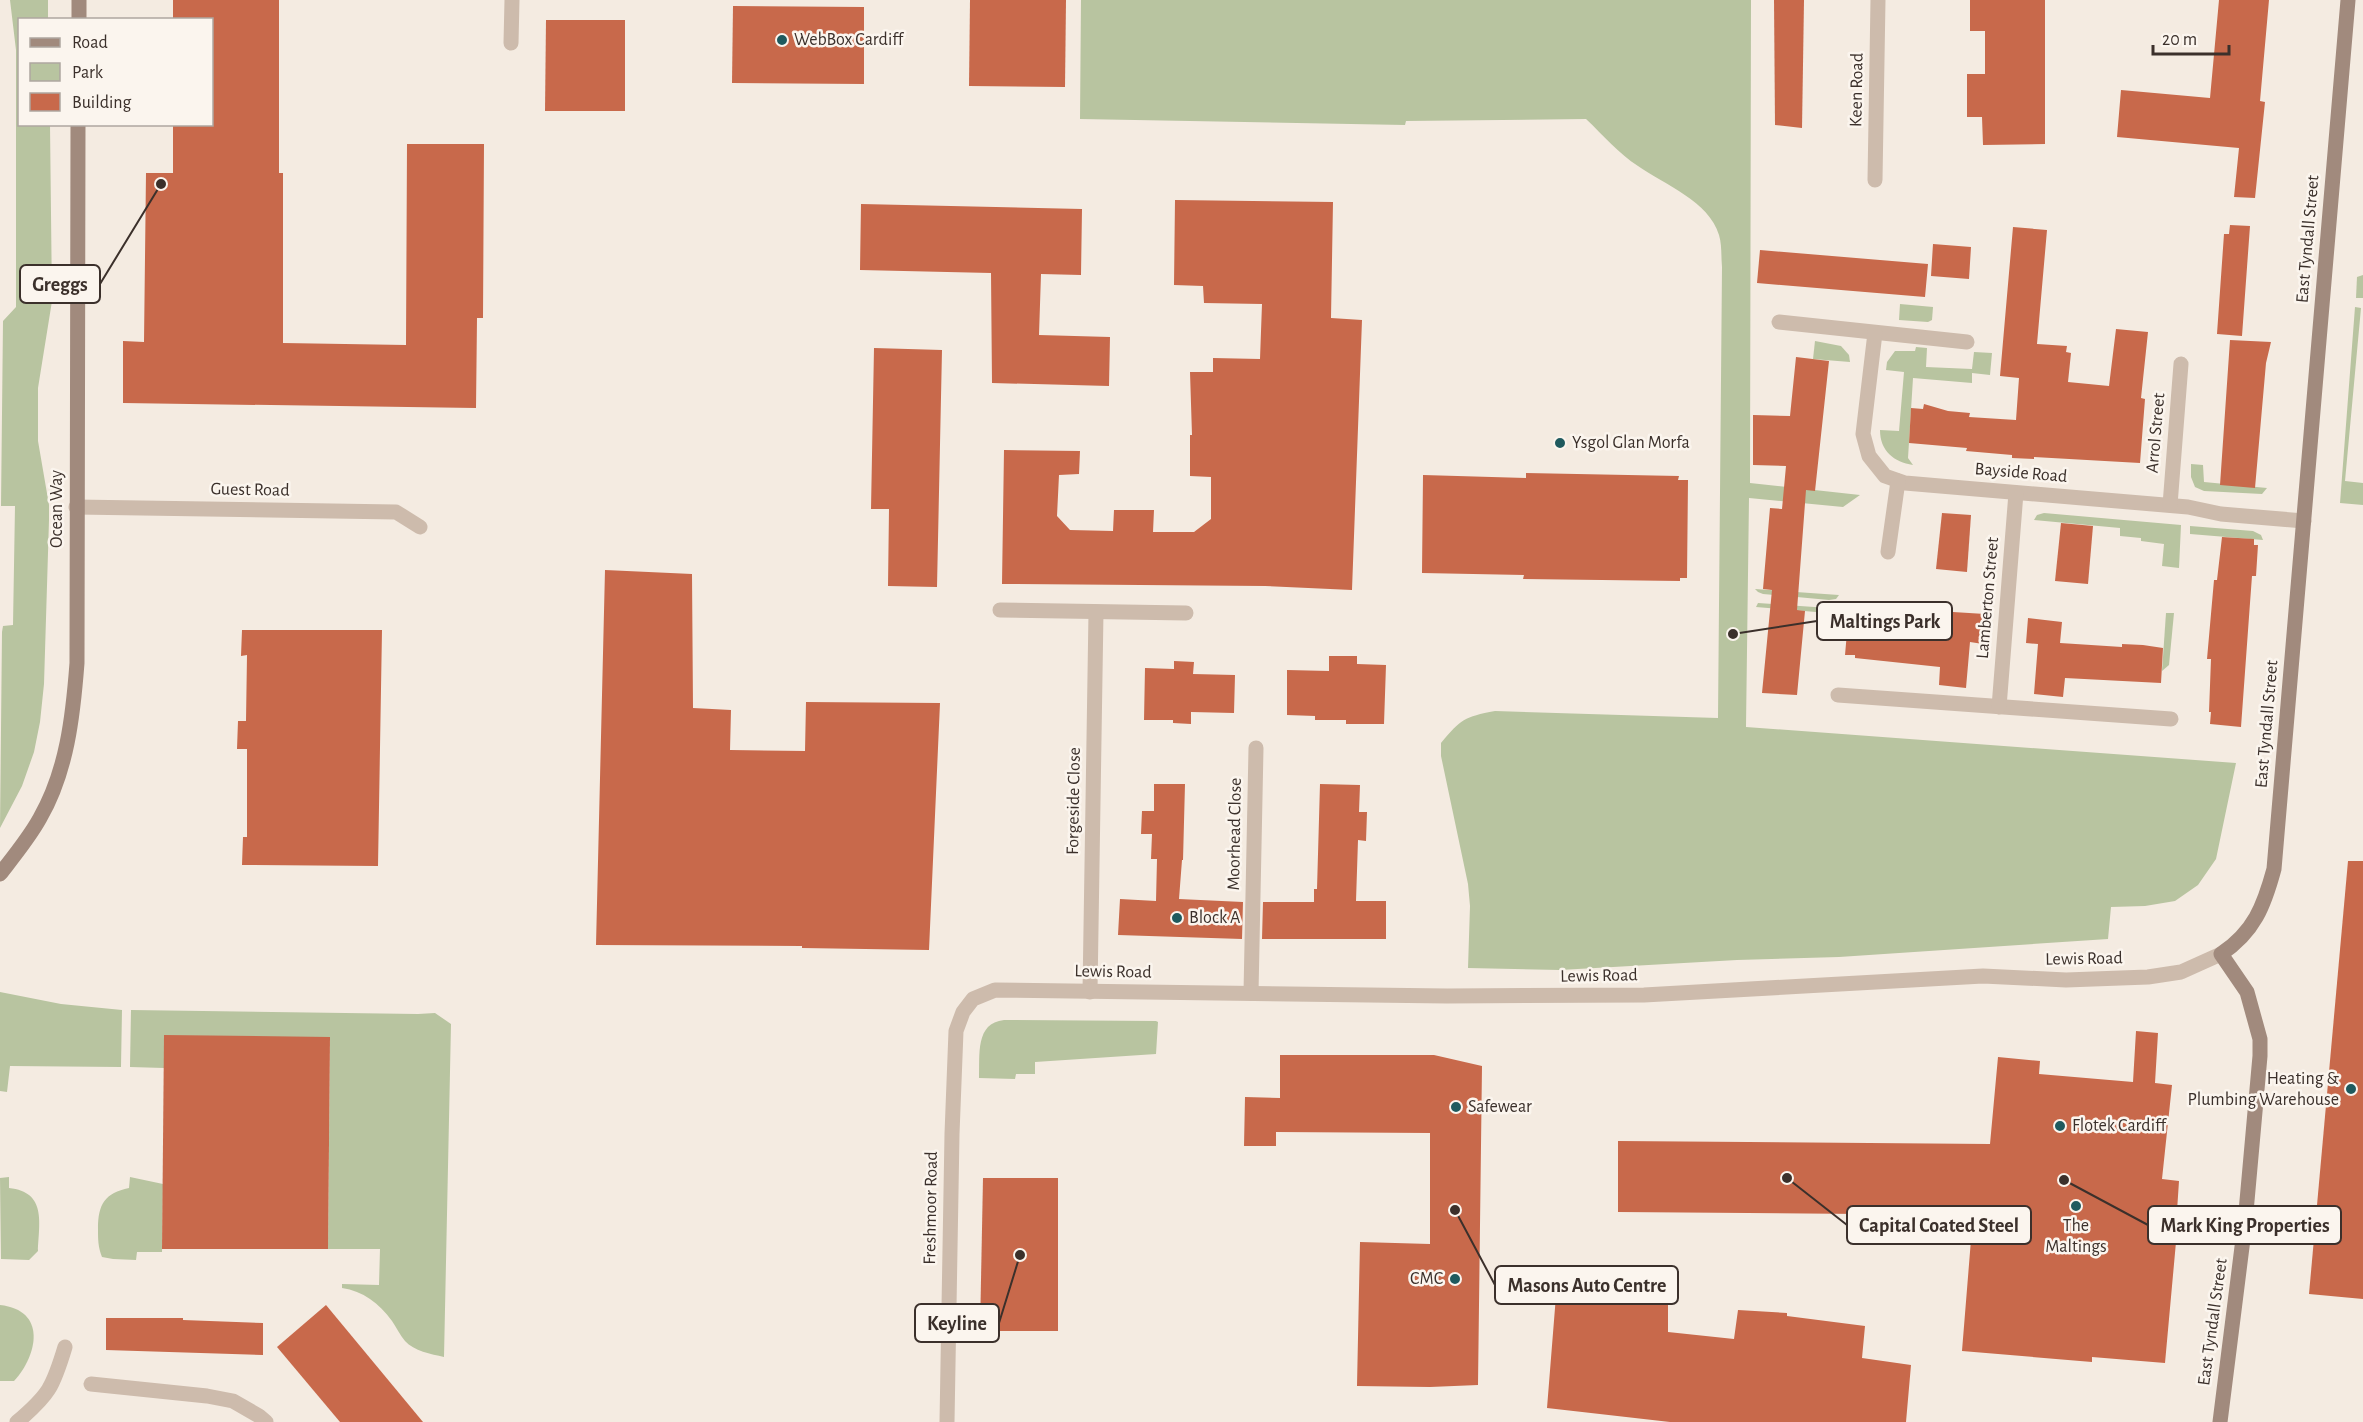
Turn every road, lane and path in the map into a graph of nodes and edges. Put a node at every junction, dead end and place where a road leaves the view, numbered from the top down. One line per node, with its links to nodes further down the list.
1 (79, 0): 5 (street)
2 (512, 0): 6 (street)
3 (1878, 0): 8 (street, Keen Road)
4 (2348, 0): 17 (street, East Tyndall Street)
5 (79, 18)
6 (511, 43)
7 (78, 126): 16 (street, Ocean Way)
8 (1875, 180)
9 (1779, 322): 10 (street)
10 (1875, 333): 11 (street); 13 (street)
11 (1967, 342)
12 (2181, 364): 15 (street, Arrol Street)
13 (1898, 481): 14 (street, Bayside Road); 19 (street)
14 (2016, 493): 15 (street, Bayside Road); 24 (street, Lamberton Street)
15 (2170, 505): 17 (street, Bayside Road)
16 (76, 507): 18 (street, Guest Road); 27 (street, Ocean Way)
17 (2304, 521): 28 (street, East Tyndall Street)
18 (420, 526)
19 (1888, 552)
20 (1000, 610): 21 (street)
21 (1096, 612): 22 (street); 29 (street, Forgeside Close)
22 (1186, 613)
23 (1838, 695): 24 (street)
24 (1999, 707): 25 (street)
25 (2171, 720)
26 (1256, 748): 30 (street, Moorhead Close)
27 (0, 874)
28 (2221, 954): 30 (street, Lewis Road); 37 (street, East Tyndall Street)
29 (1090, 992): 30 (street, Lewis Road); 31 (street, Lewis Road)
30 (1251, 993)
31 (973, 999): 36 (street, Freshmoor Road)
32 (64, 1347): 34 (street)
33 (91, 1384): 35 (street)
34 (17, 1422)
35 (266, 1422)
36 (947, 1422)
37 (2220, 1422)

